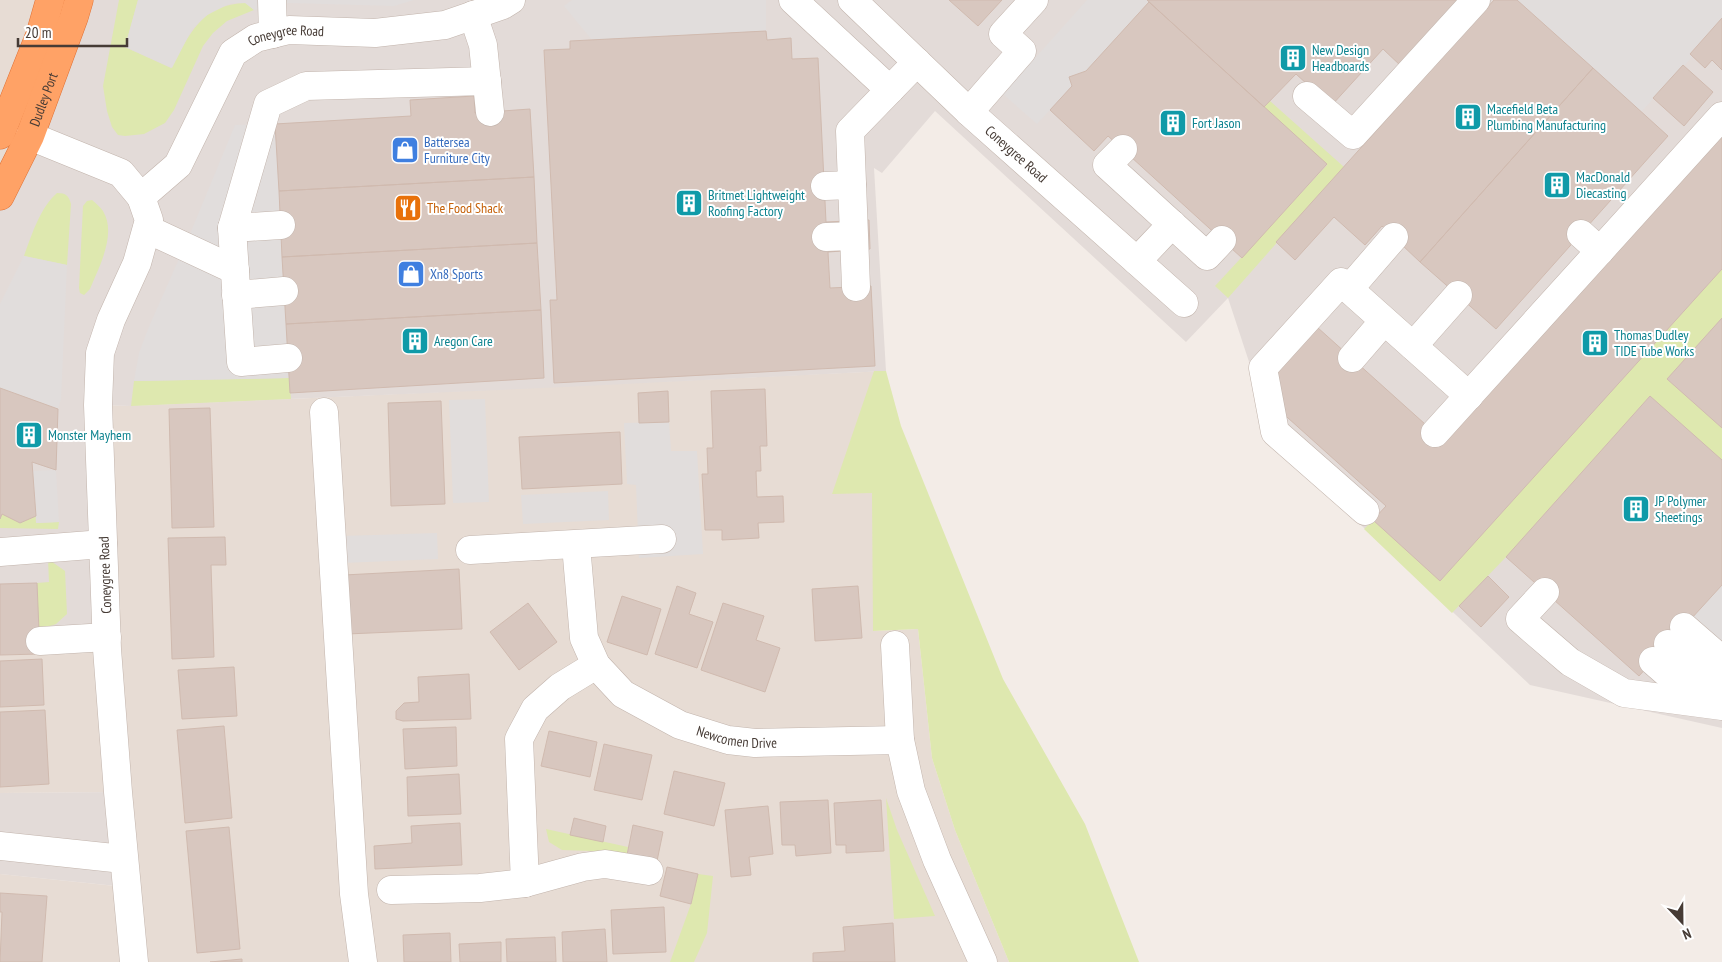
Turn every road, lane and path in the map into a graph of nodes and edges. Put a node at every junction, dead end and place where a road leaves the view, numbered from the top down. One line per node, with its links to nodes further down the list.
1 (50, 0): 18 (highway, Dudley Port)
2 (79, 0): 19 (highway, Dudley Port)
3 (272, 0): 10 (street)
4 (511, 0): 9 (street, Coneygree Road)
5 (794, 0): 13 (street)
6 (852, 0): 11 (street, Coneygree Road)
7 (1034, 0): 16 (street)
8 (1476, 0): 14 (street)
9 (473, 15): 10 (street, Coneygree Road); 12 (street)
10 (273, 34): 25 (street, Coneygree Road)
11 (917, 62): 13 (street); 16 (street, Coneygree Road)
12 (487, 82): 15 (street); 28 (street)
13 (890, 90): 22 (street)
14 (1307, 96)
15 (490, 112)
16 (970, 112): 34 (street, Coneygree Road)
17 (1722, 116): 45 (street)
18 (5, 123): 19 (highway)
19 (30, 136): 21 (highway); 24 (highway, Dudley Port); 25 (street, Coneygree Road)
20 (1122, 149): 27 (street)
21 (0, 166)
22 (852, 185): 23 (street); 30 (street)
23 (825, 186)
24 (0, 196)
25 (141, 197): 29 (street, Coneygree Road)
26 (281, 224): 28 (street)
27 (1172, 224): 33 (street); 34 (street)
28 (232, 228): 35 (street)
29 (147, 229): 35 (street); 50 (street, Coneygree Road)
30 (853, 236): 32 (street); 36 (street)
31 (1394, 237): 37 (street)
32 (826, 238)
33 (1222, 240)
34 (1137, 261): 40 (street, Coneygree Road)
35 (236, 282): 38 (street); 43 (street)
36 (856, 287)
37 (1349, 289): 41 (street); 48 (street)
38 (284, 291)
39 (1458, 295): 42 (street)
40 (1184, 303)
41 (1384, 321): 42 (street); 44 (street)
42 (1413, 346): 45 (street)
43 (288, 358)
44 (1352, 358)
45 (1464, 407): 47 (street)
46 (324, 412): 68 (street)
47 (1435, 433)
48 (1365, 511)
49 (662, 538): 51 (street)
50 (103, 544): 53 (street); 55 (street, Coneygree Road)
51 (576, 545): 52 (street); 59 (street, Newcomen Drive)
52 (470, 550)
53 (0, 552)
54 (1545, 592): 60 (street)
55 (107, 637): 56 (street); 63 (street, Coneygree Road)
56 (40, 641)
57 (895, 645): 61 (street)
58 (1722, 660): 60 (street)
59 (596, 665): 61 (street, Newcomen Drive); 65 (street)
60 (1716, 699)
61 (900, 740): 69 (street)
62 (0, 846): 63 (street)
63 (123, 859): 67 (street, Coneygree Road)
64 (649, 871): 65 (street)
65 (525, 883): 66 (street)
66 (391, 890)
67 (134, 962)
68 (363, 962)
69 (982, 962)

